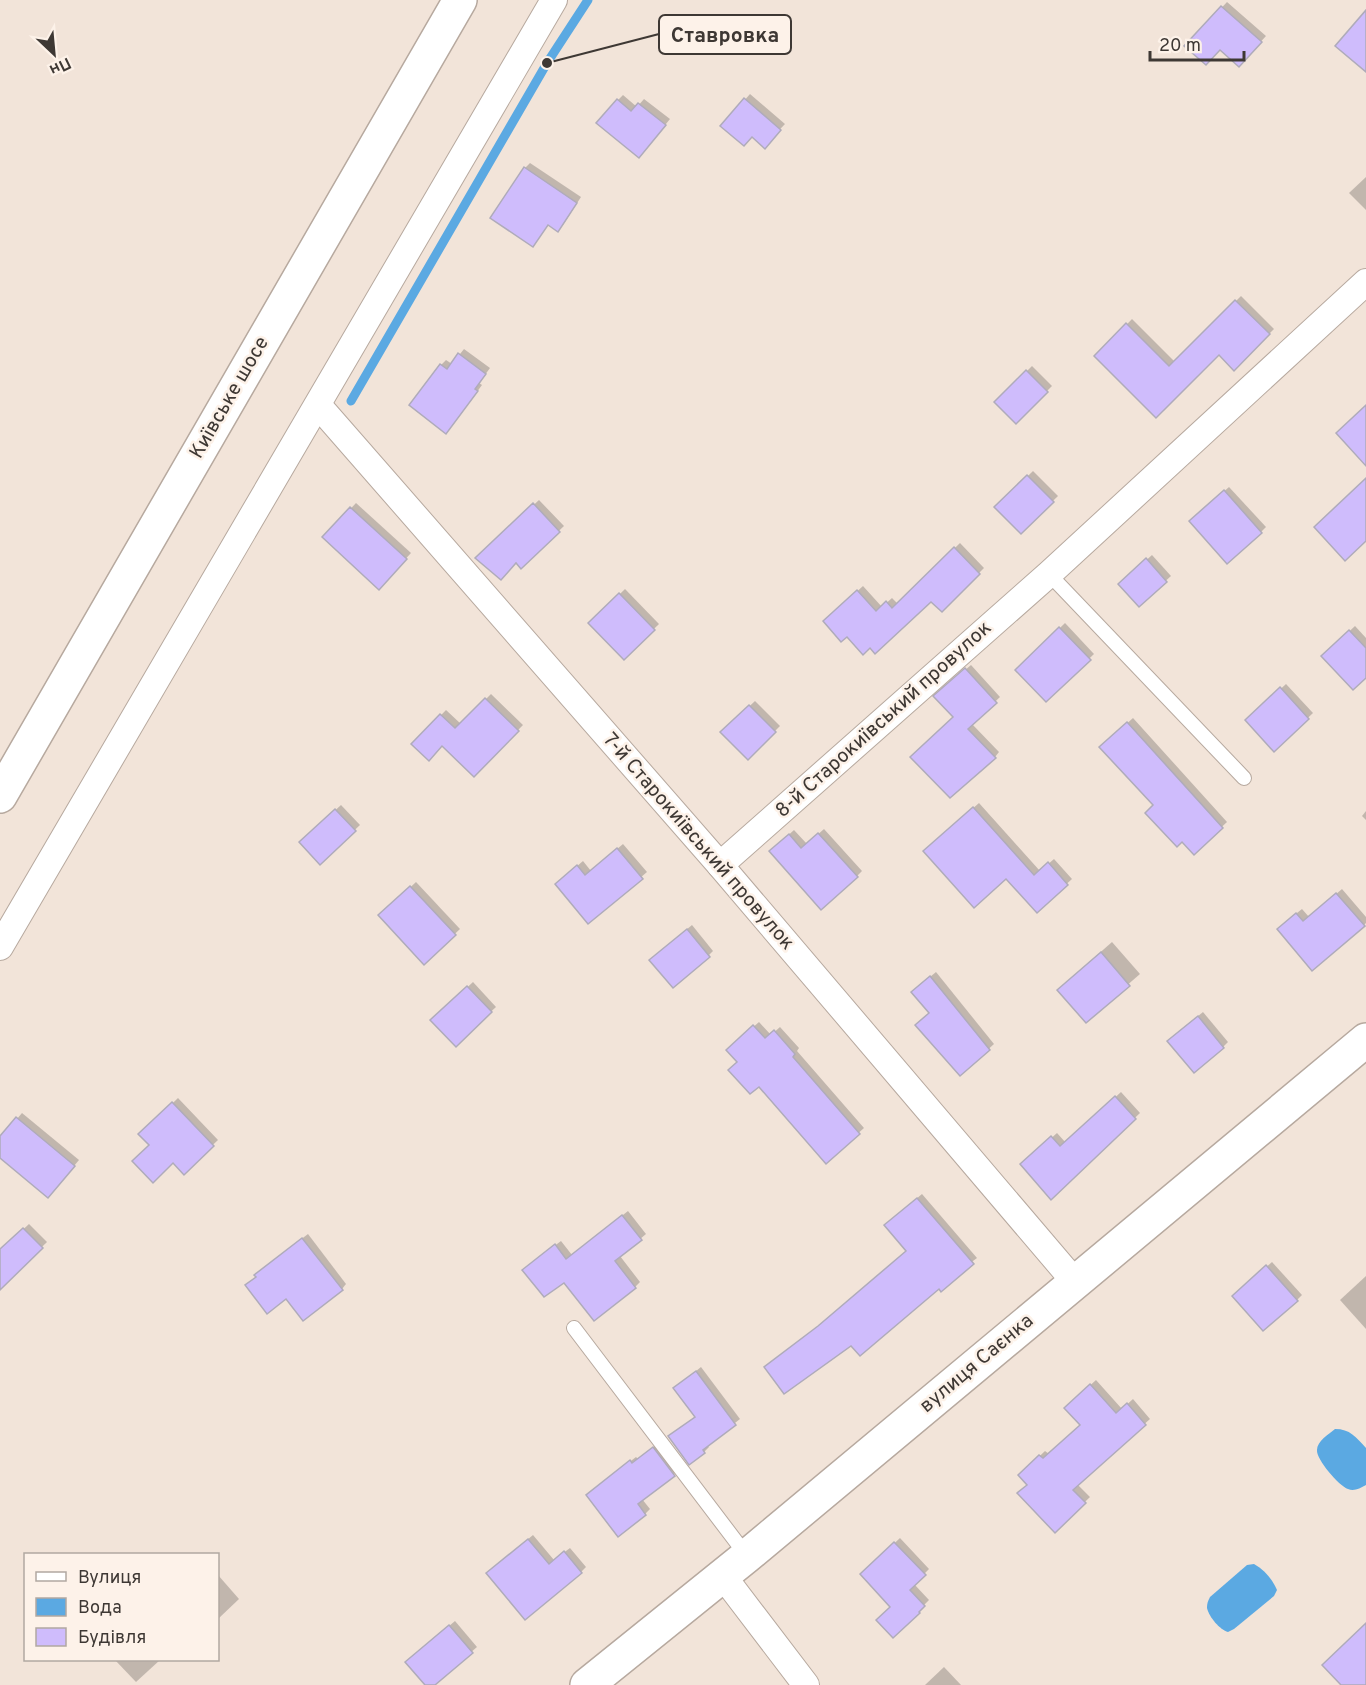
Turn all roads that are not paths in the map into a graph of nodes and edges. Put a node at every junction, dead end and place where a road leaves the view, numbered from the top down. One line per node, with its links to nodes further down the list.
1 (460, 0): 7 (street, Київське шосе)
2 (554, 0): 4 (street)
3 (1366, 282): 5 (street, 8-й Старокиївський провулок)
4 (318, 405): 8 (street, 7-й Старокиївський провулок); 9 (street)
5 (1048, 574): 6 (lane); 8 (street, 8-й Старокиївський провулок)
6 (1244, 778)
7 (0, 796)
8 (720, 866): 11 (street, 7-й Старокиївський провулок)
9 (0, 947)
10 (1366, 1040): 11 (street, вулиця Саєнка)
11 (1075, 1282): 13 (street, вулиця Саєнка)
12 (573, 1328): 13 (lane)
13 (735, 1566): 14 (street, вулиця Саєнка); 15 (street)
14 (586, 1685)
15 (806, 1685)

